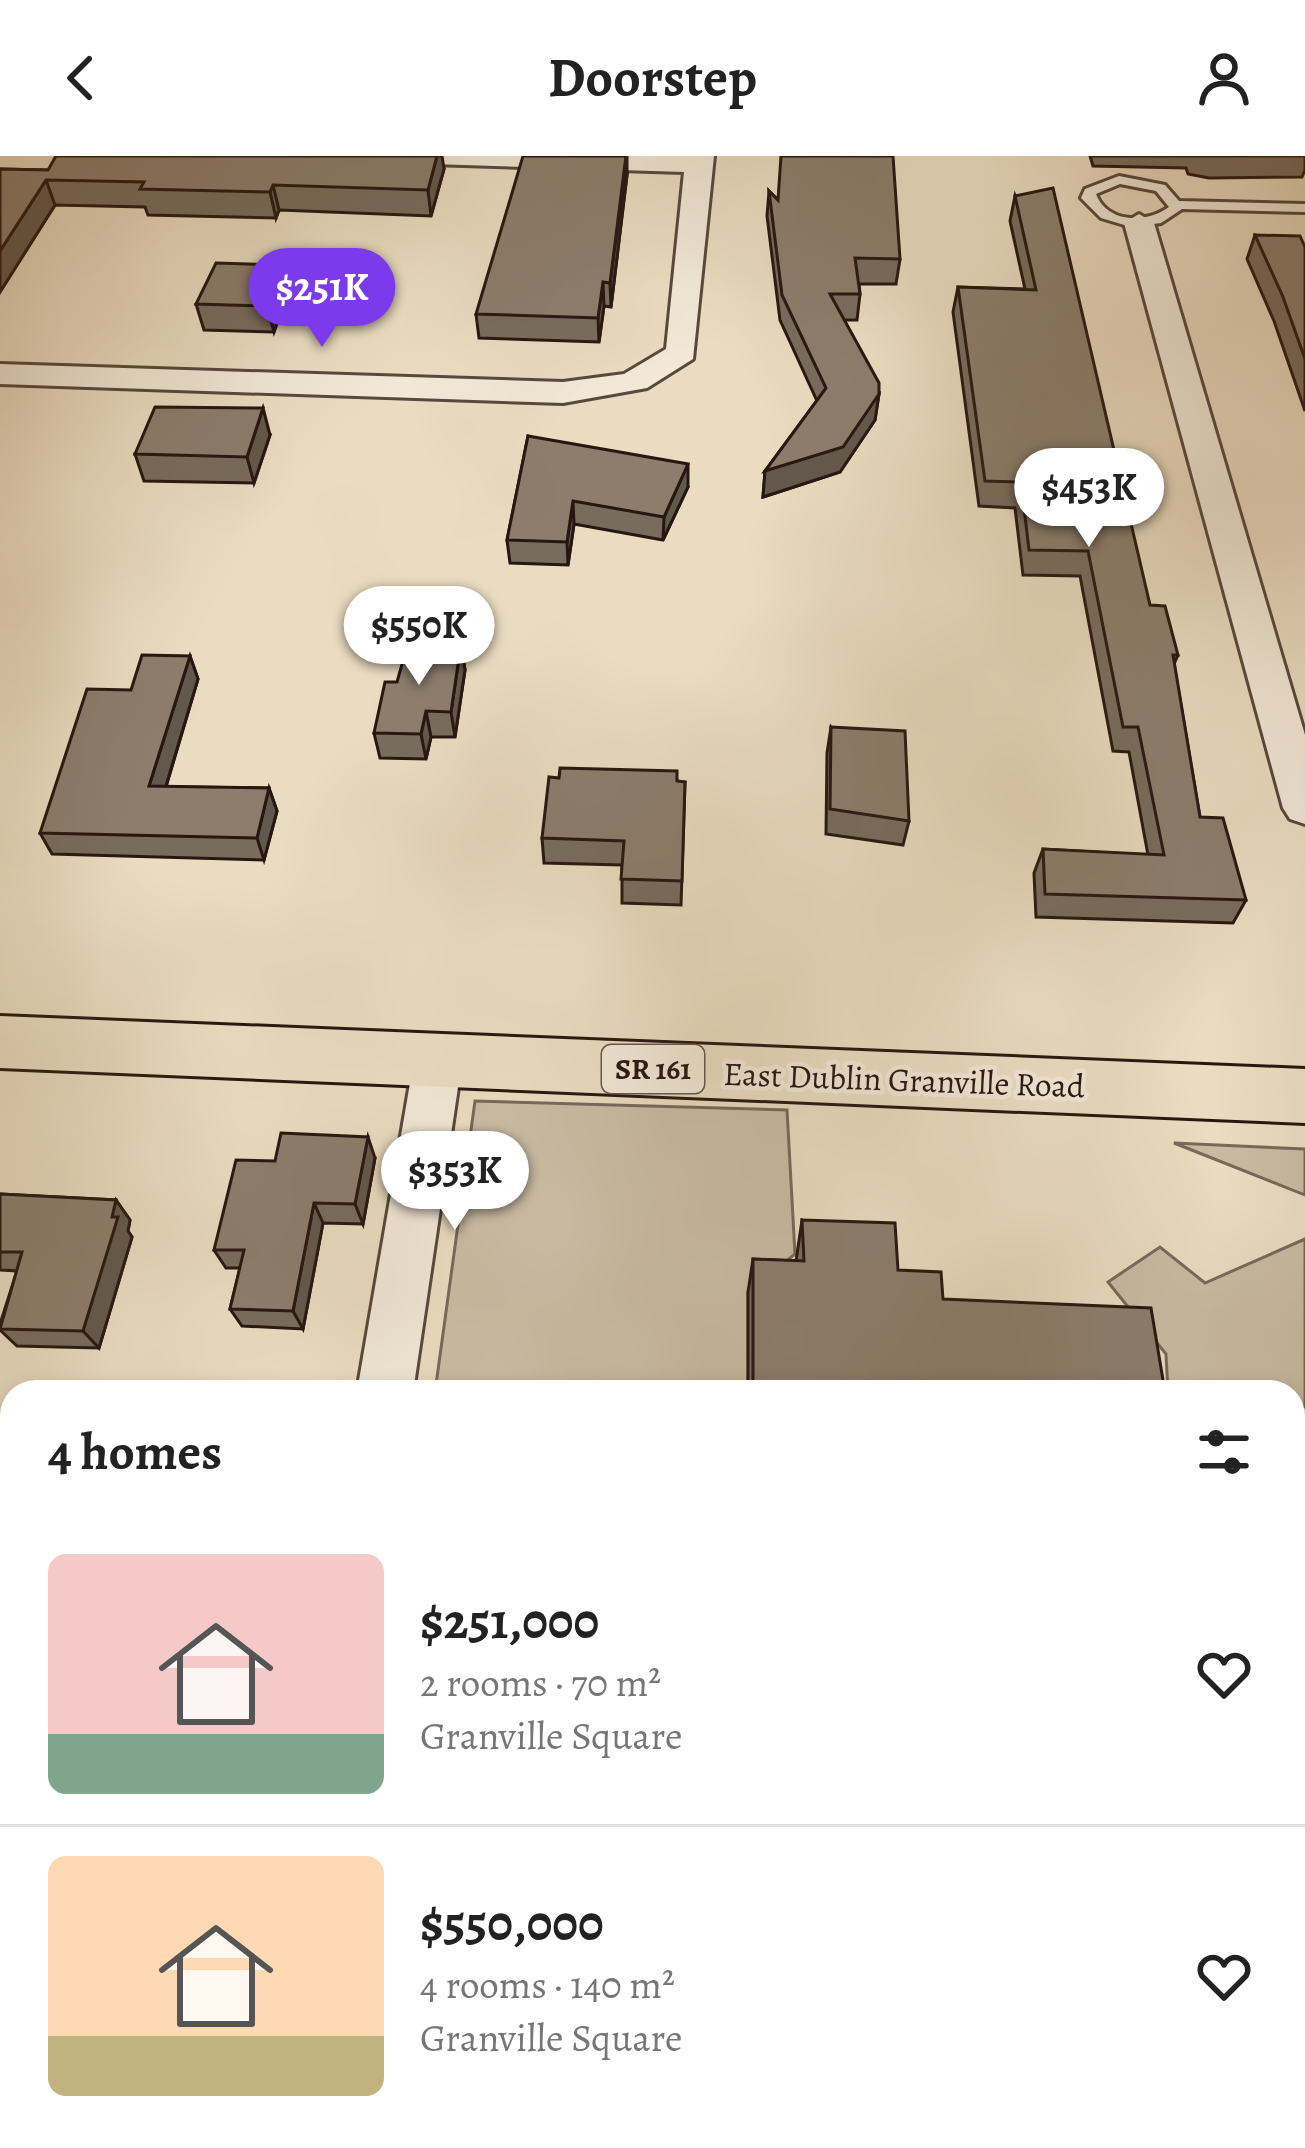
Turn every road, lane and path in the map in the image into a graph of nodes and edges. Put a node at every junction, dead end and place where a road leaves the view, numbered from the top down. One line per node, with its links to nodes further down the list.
1 (432, 156): 2 (street)
2 (700, 160): 6 (street)
3 (1176, 205): 4 (lane); 5 (lane); 5 (lane)
4 (1305, 208)
5 (1138, 223): 7 (street)
6 (0, 374)
7 (1305, 808)
8 (0, 1042): 9 (main road, East Dublin Granville Road / SR 161)
9 (438, 1060): 10 (main road, East Dublin Granville Road / SR 161); 11 (street)
10 (1305, 1096)
11 (387, 1380)

